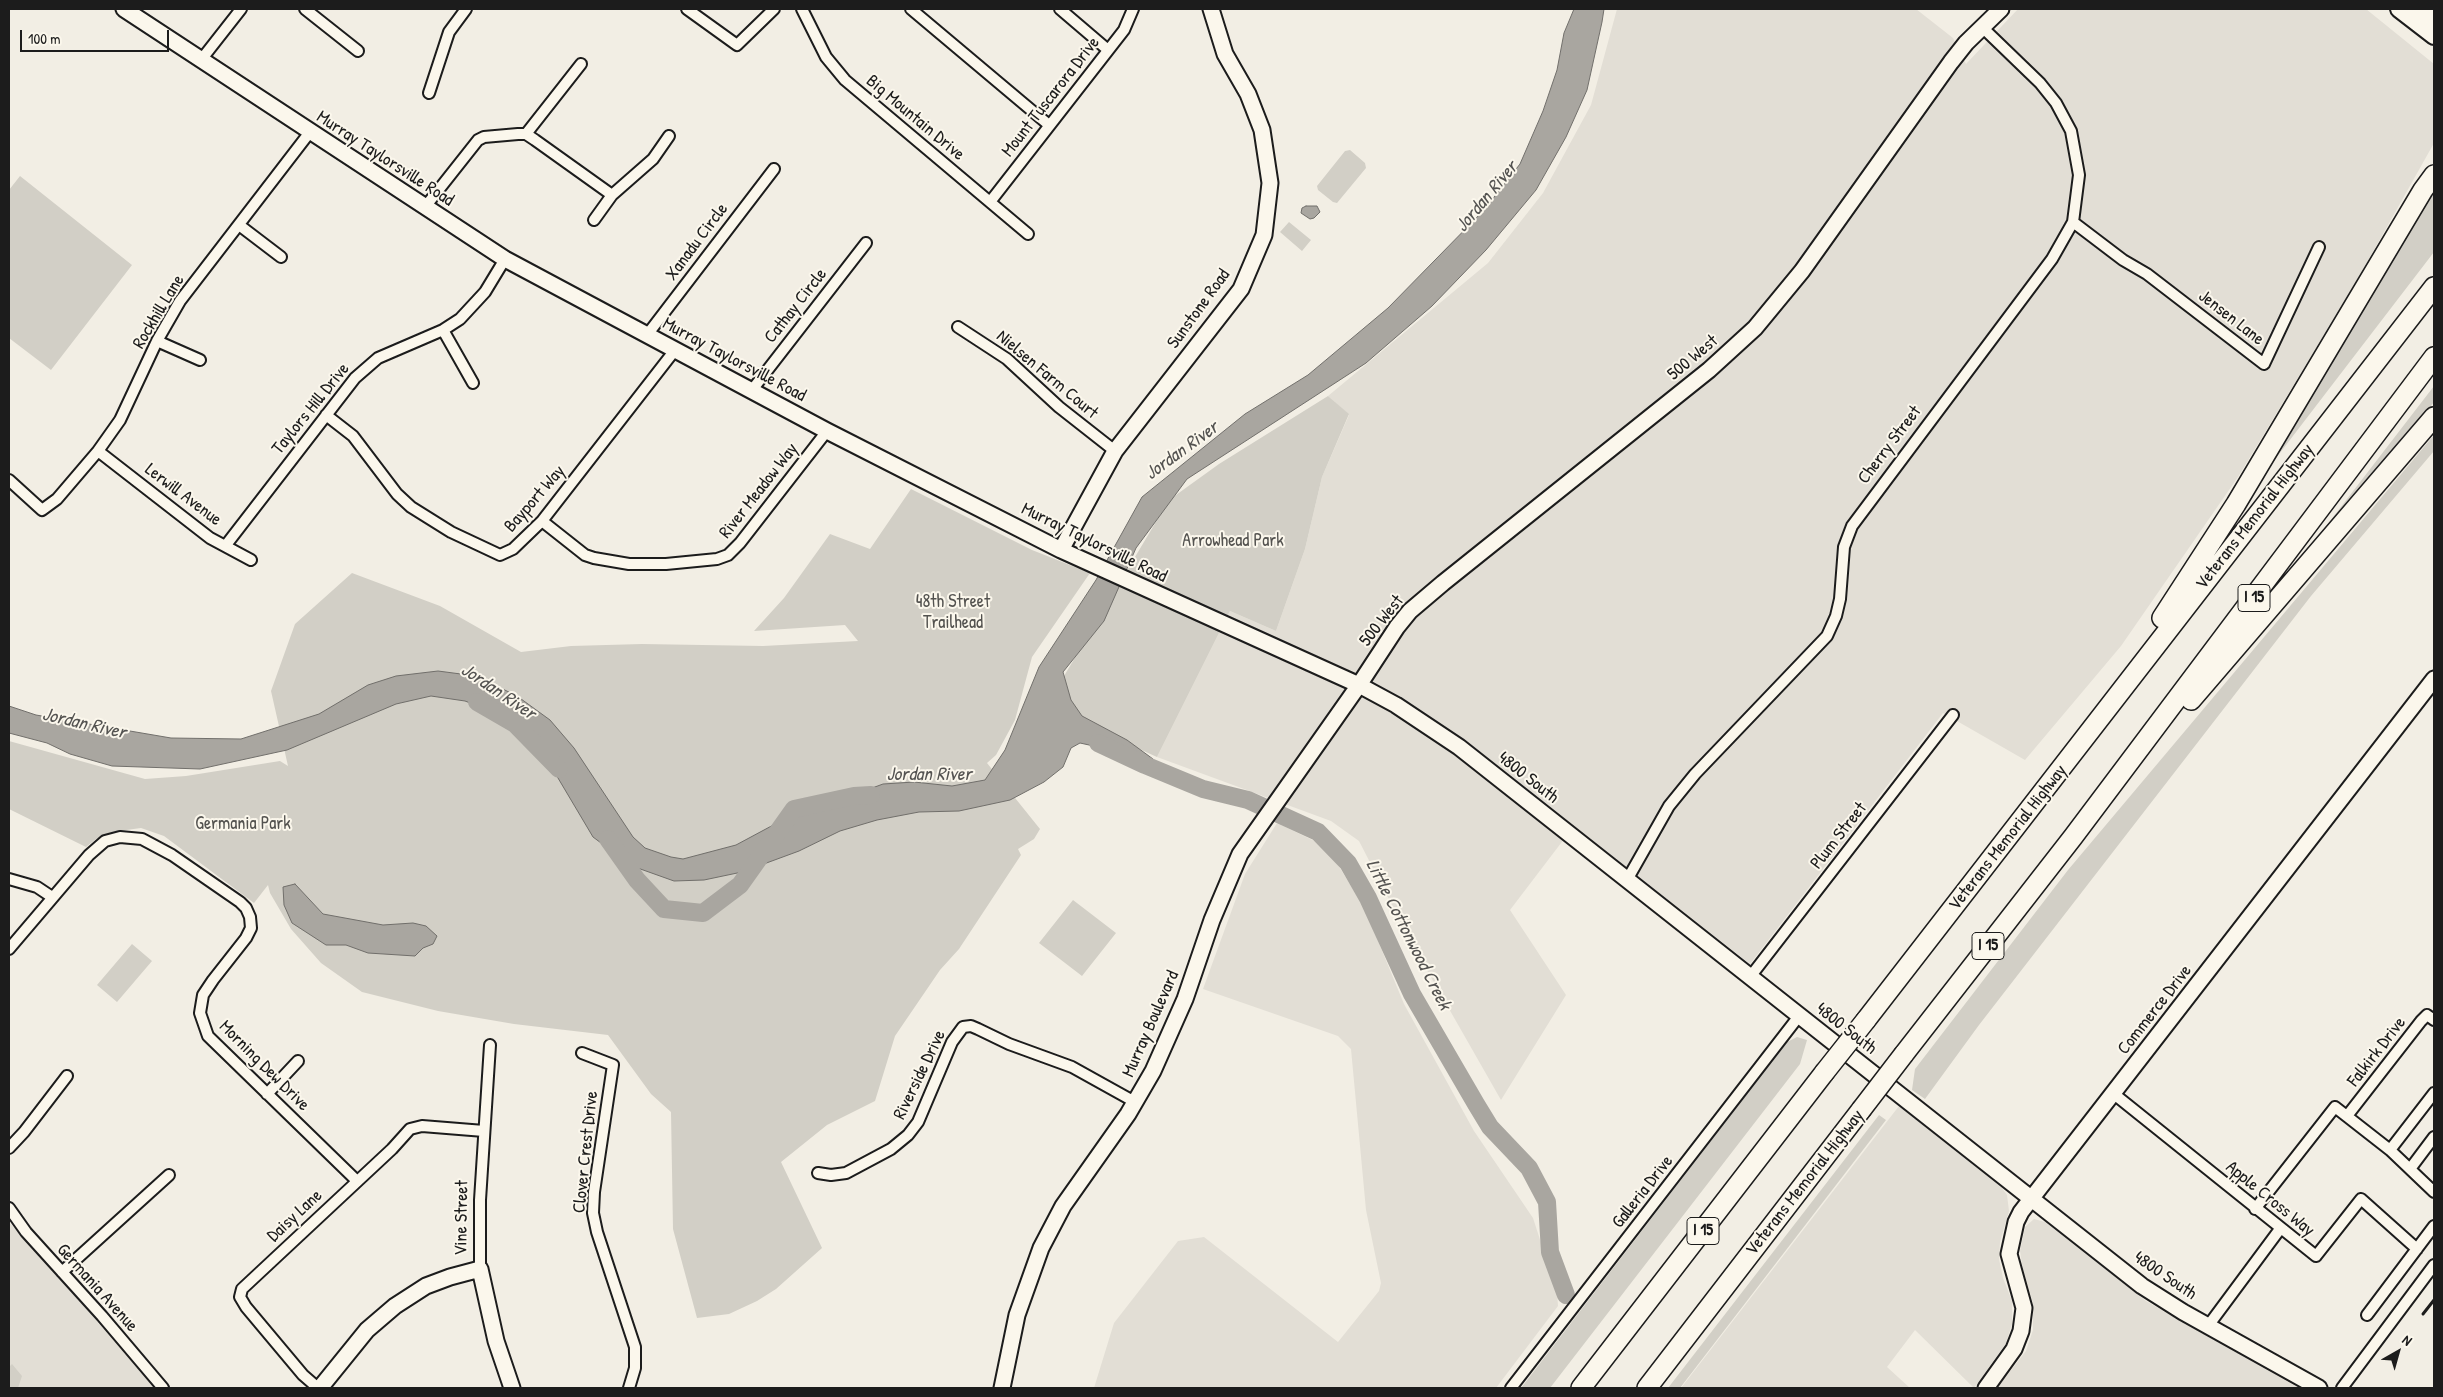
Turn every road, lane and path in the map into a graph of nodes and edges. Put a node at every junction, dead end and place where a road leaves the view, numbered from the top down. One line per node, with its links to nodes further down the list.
1 (124, 9): 20 (street, Murray Taylorsville Road)
2 (241, 9): 20 (street)
3 (305, 9): 19 (street)
4 (466, 9): 22 (street)
5 (687, 9): 6 (street)
6 (774, 9)
7 (802, 9): 31 (street, Big Mountain Drive)
8 (911, 9): 23 (street)
9 (1060, 9): 18 (street)
10 (1133, 9): 18 (street, Mount Tuscarora Drive)
11 (1211, 9): 55 (street, Sunstone Road)
12 (2001, 9): 16 (street, 500 West)
13 (2399, 9): 17 (main road)
14 (2420, 9): 15 (highway)
15 (2434, 20)
16 (1982, 27): 34 (street, Cherry Street); 63 (street, 500 West)
17 (2434, 36)
18 (1108, 50): 23 (street, Mount Tuscarora Drive)
19 (358, 51)
20 (201, 60): 24 (street, Murray Taylorsville Road)
21 (581, 64): 25 (street)
22 (429, 93)
23 (1049, 125): 31 (street, Mount Tuscarora Drive)
24 (310, 132): 32 (street, Murray Taylorsville Road); 35 (street, Rockhill Lane)
25 (526, 134): 30 (street); 32 (street)
26 (669, 136): 30 (street)
27 (2434, 160): 29 (highway)
28 (774, 169): 44 (street, Xanadu Circle)
29 (2429, 183): 61 (highway)
30 (612, 195): 33 (street)
31 (990, 202): 36 (street, Big Mountain Drive)
32 (426, 208): 40 (street, Murray Taylorsville Road)
33 (594, 220)
34 (2073, 222): 38 (street, Jensen Lane); 67 (street, Cherry Street)
35 (239, 225): 39 (street); 45 (street, Rockhill Lane)
36 (1028, 234)
37 (866, 243): 50 (street, Cathay Circle)
38 (2319, 247)
39 (281, 257)
40 (506, 259): 43 (street, Taylors Hill Drive); 44 (street, Murray Taylorsville Road)
41 (2434, 287): 61 (highway, Veterans Memorial Highway / I 15)
42 (958, 327): 55 (street, Nielsen Farm Court)
43 (443, 330): 49 (street); 51 (street, Taylors Hill Drive)
44 (647, 335): 46 (street, Murray Taylorsville Road)
45 (157, 341): 48 (street); 54 (street, Rockhill Lane)
46 (675, 350): 50 (street, Murray Taylorsville Road); 57 (street, Bayport Way)
47 (2434, 358): 65 (highway, Veterans Memorial Highway / I 15)
48 (200, 360)
49 (474, 383)
50 (752, 390): 53 (street, Murray Taylorsville Road)
51 (326, 415): 57 (street, Bayport Way); 58 (street, Taylors Hill Drive)
52 (2434, 417): 65 (highway)
53 (827, 431): 57 (street, River Meadow Way); 59 (street, Murray Taylorsville Road)
54 (98, 451): 56 (street, Rockhill Lane); 58 (street, Lerwill Avenue)
55 (1115, 451): 59 (street, Sunstone Road)
56 (9, 480)
57 (542, 521)
58 (226, 545): 60 (street, Lerwill Avenue)
59 (1061, 550): 63 (street, Murray Taylorsville Road)
60 (251, 560)
61 (2138, 666): 108 (highway, Veterans Memorial Highway / I 15, bridge)
62 (2434, 679): 79 (street, Commerce Drive)
63 (1360, 685): 67 (street, 4800 South); 80 (street, Murray Boulevard)
64 (1953, 715): 70 (street, Plum Street)
65 (2073, 838): 109 (highway, Veterans Memorial Highway / I 15, bridge)
66 (9, 879): 68 (street)
67 (1627, 880): 70 (street, 4800 South)
68 (52, 897): 69 (street); 78 (street, Morning Dew Drive)
69 (9, 949)
70 (1750, 977): 71 (street, 4800 South)
71 (1799, 1016): 91 (street, 4800 South); 107 (street, Galleria Drive)
72 (2434, 1020): 81 (street, Falkirk Drive)
73 (490, 1045): 82 (street, Vine Street)
74 (582, 1053): 105 (street, Clover Crest Drive)
75 (298, 1061): 78 (street)
76 (67, 1076): 84 (street)
77 (2434, 1092): 85 (street)
78 (267, 1094): 89 (street, Morning Dew Drive)
79 (2114, 1094): 91 (street, Commerce Drive); 93 (street, Apple Cross Way)
80 (1135, 1102): 87 (street, Riverside Drive); 106 (street, Murray Boulevard)
81 (2347, 1116): 85 (street); 93 (street)
82 (484, 1131): 89 (street, Daisy Lane); 98 (street, Vine Street)
83 (2434, 1137): 86 (street)
84 (9, 1148)
85 (2390, 1150): 86 (street)
86 (2410, 1170): 90 (street)
87 (818, 1173)
88 (169, 1175): 99 (street)
89 (358, 1181): 103 (street, Daisy Lane)
90 (2434, 1192)
91 (2031, 1198): 101 (street, 4800 South); 110 (street, Commerce Drive)
92 (9, 1208): 99 (street, Germania Avenue)
93 (2255, 1209): 95 (street, Apple Cross Way)
94 (2434, 1226): 96 (street)
95 (2280, 1229): 96 (street, Apple Cross Way); 101 (street)
96 (2417, 1249): 100 (street)
97 (2434, 1265): 112 (street)
98 (480, 1269): 103 (street); 104 (street, Vine Street)
99 (62, 1272): 102 (street, Germania Avenue)
100 (2367, 1315)
101 (2208, 1326): 111 (street, 4800 South)
102 (163, 1388)
103 (319, 1388)
104 (512, 1388)
105 (629, 1388)
106 (1002, 1388)
107 (1511, 1388)
108 (1581, 1388)
109 (1647, 1388)
110 (1986, 1388)
111 (2319, 1388)
112 (2342, 1388)

